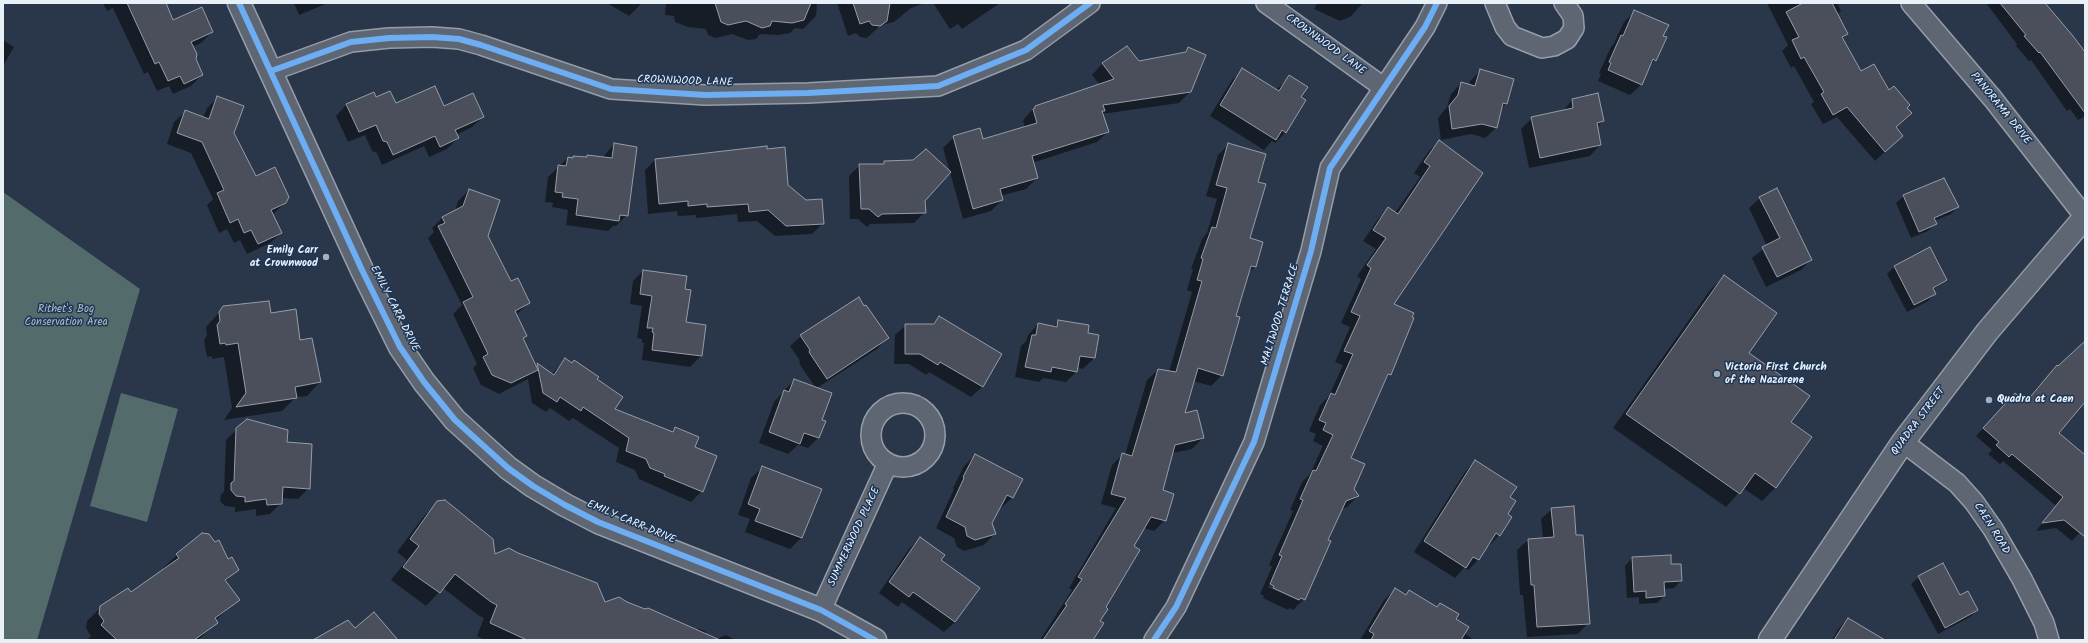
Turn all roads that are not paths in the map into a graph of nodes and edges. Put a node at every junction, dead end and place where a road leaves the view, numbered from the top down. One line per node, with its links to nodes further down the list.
1 (239, 3): 8 (street, EMILY CARR DRIVE)
2 (1090, 3): 8 (street, CROWNWOOD LANE)
3 (1266, 3): 9 (street, CROWNWOOD LANE)
4 (1437, 3): 9 (street, MALTWOOD TERRACE)
5 (1495, 3): 6 (street)
6 (1564, 3)
7 (1911, 3): 10 (street, PANORAMA DRIVE)
8 (271, 71): 13 (street, EMILY CARR DRIVE)
9 (1383, 87): 15 (street, MALTWOOD TERRACE)
10 (2085, 217): 11 (street, QUADRA STREET)
11 (1903, 442): 16 (street, QUADRA STREET); 17 (street, CAEN ROAD)
12 (888, 463): 13 (street, SUMMERWOOD PLACE)
13 (821, 610): 14 (street, EMILY CARR DRIVE)
14 (875, 640)
15 (1154, 640)
16 (1770, 640)
17 (2049, 640)

